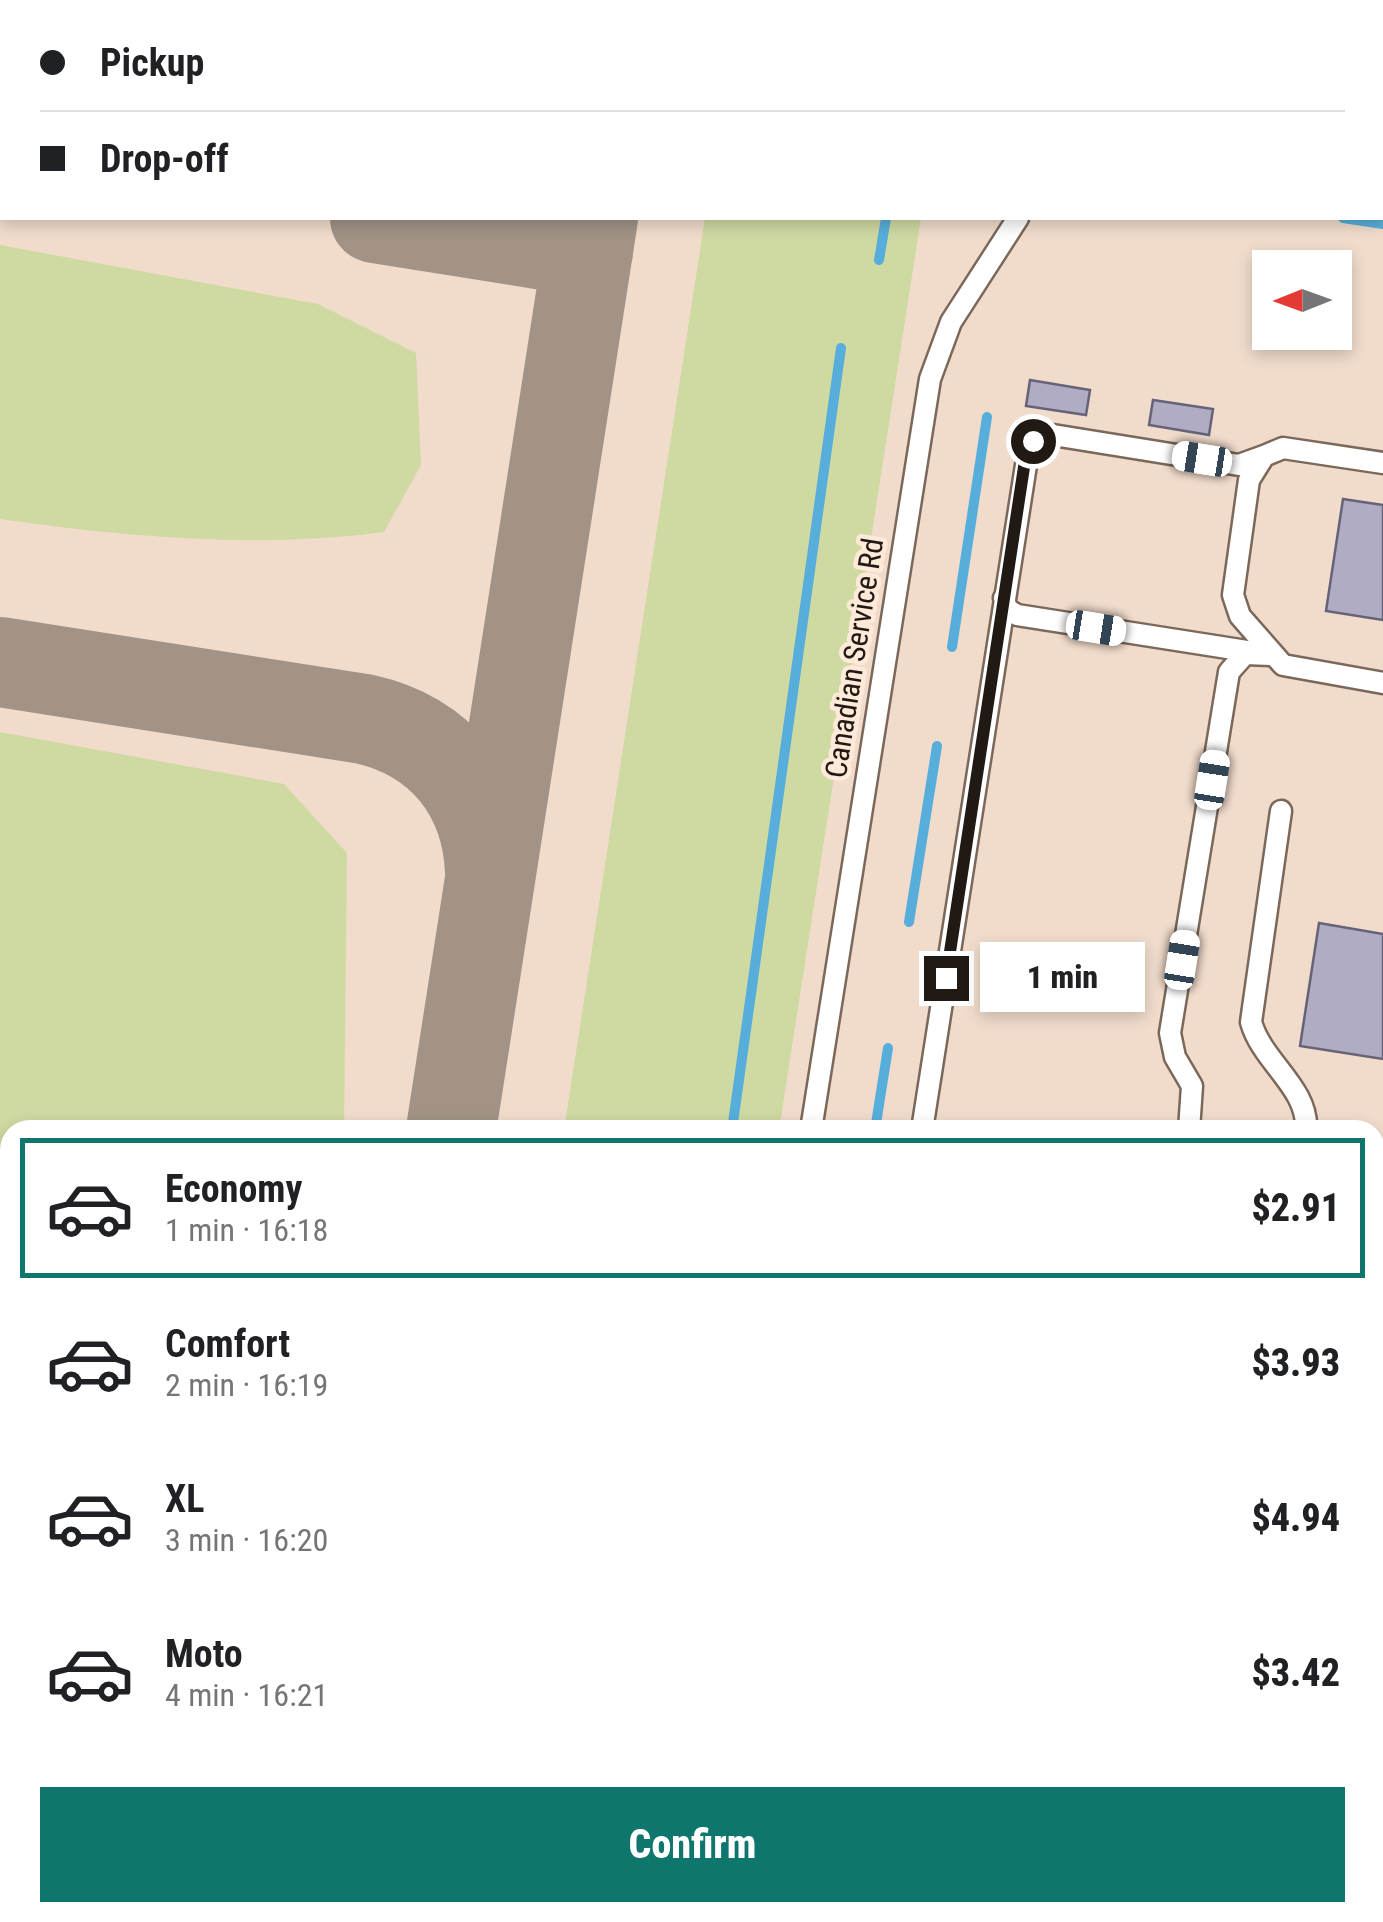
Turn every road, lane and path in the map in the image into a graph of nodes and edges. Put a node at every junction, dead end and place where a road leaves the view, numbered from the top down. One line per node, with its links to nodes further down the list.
1 (1017, 220): 8 (lane, Canadian Service Rd)
2 (1264, 456): 3 (lane); 4 (lane); 5 (lane)
3 (1383, 462)
4 (1004, 598): 5 (lane); 9 (lane)
5 (1263, 654): 6 (lane); 10 (lane)
6 (1383, 683)
7 (1281, 811): 11 (lane)
8 (812, 1120)
9 (924, 1120)
10 (1190, 1120)
11 (1305, 1120)

